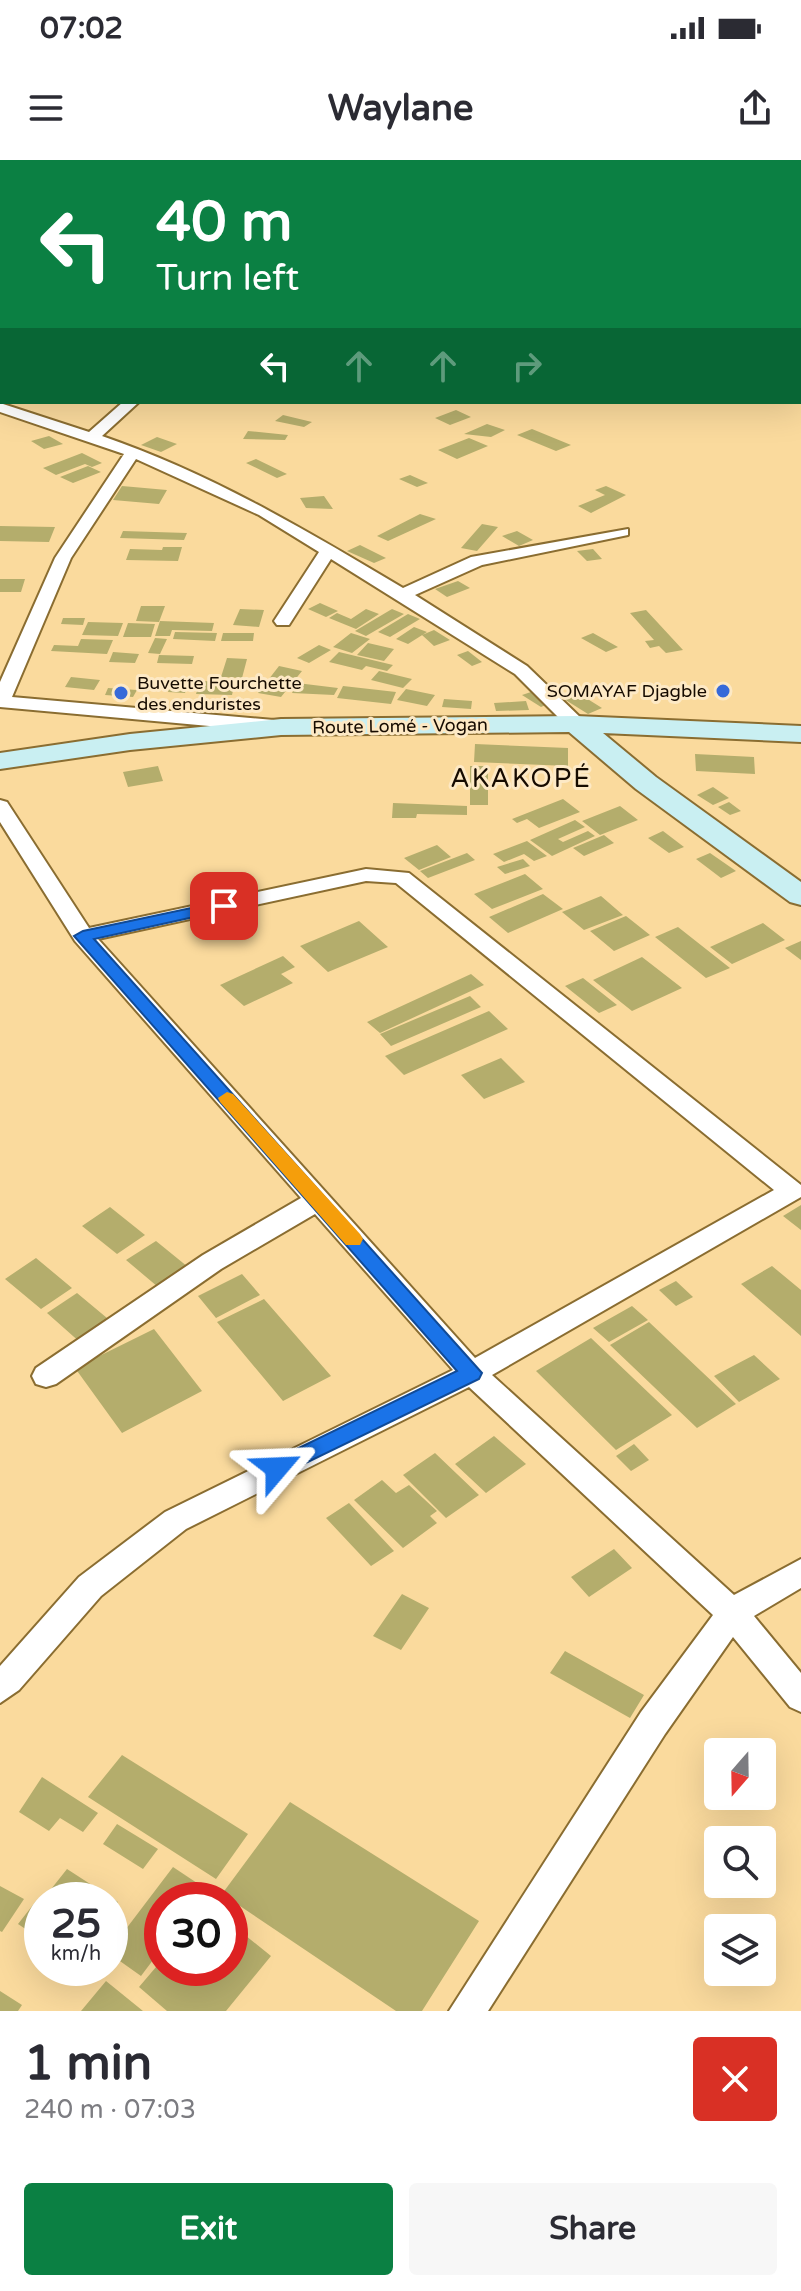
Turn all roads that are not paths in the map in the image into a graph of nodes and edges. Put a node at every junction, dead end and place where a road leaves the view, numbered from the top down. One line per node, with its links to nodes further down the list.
1 (130, 404): 3 (street)
2 (0, 407): 3 (street)
3 (90, 439): 4 (street)
4 (133, 452): 6 (street); 9 (street)
5 (622, 532): 7 (street)
6 (329, 550): 7 (street); 8 (street)
7 (402, 595): 10 (street)
8 (283, 621)
9 (0, 701): 11 (street)
10 (576, 724): 11 (main road, Route Lomé - Vogan); 12 (main road, Route Lomé - Vogan); 15 (main road)
11 (281, 727): 13 (main road, Route Lomé - Vogan)
12 (801, 734)
13 (0, 761)
14 (0, 806): 16 (street)
15 (801, 896)
16 (83, 936): 17 (street); 18 (street)
17 (796, 1188): 19 (street)
18 (318, 1200): 19 (street); 20 (street)
19 (472, 1373): 22 (street); 23 (street)
20 (46, 1376)
21 (801, 1572): 22 (street)
22 (732, 1613): 24 (street); 25 (street)
23 (0, 1688)
24 (801, 1697)
25 (467, 2011)

